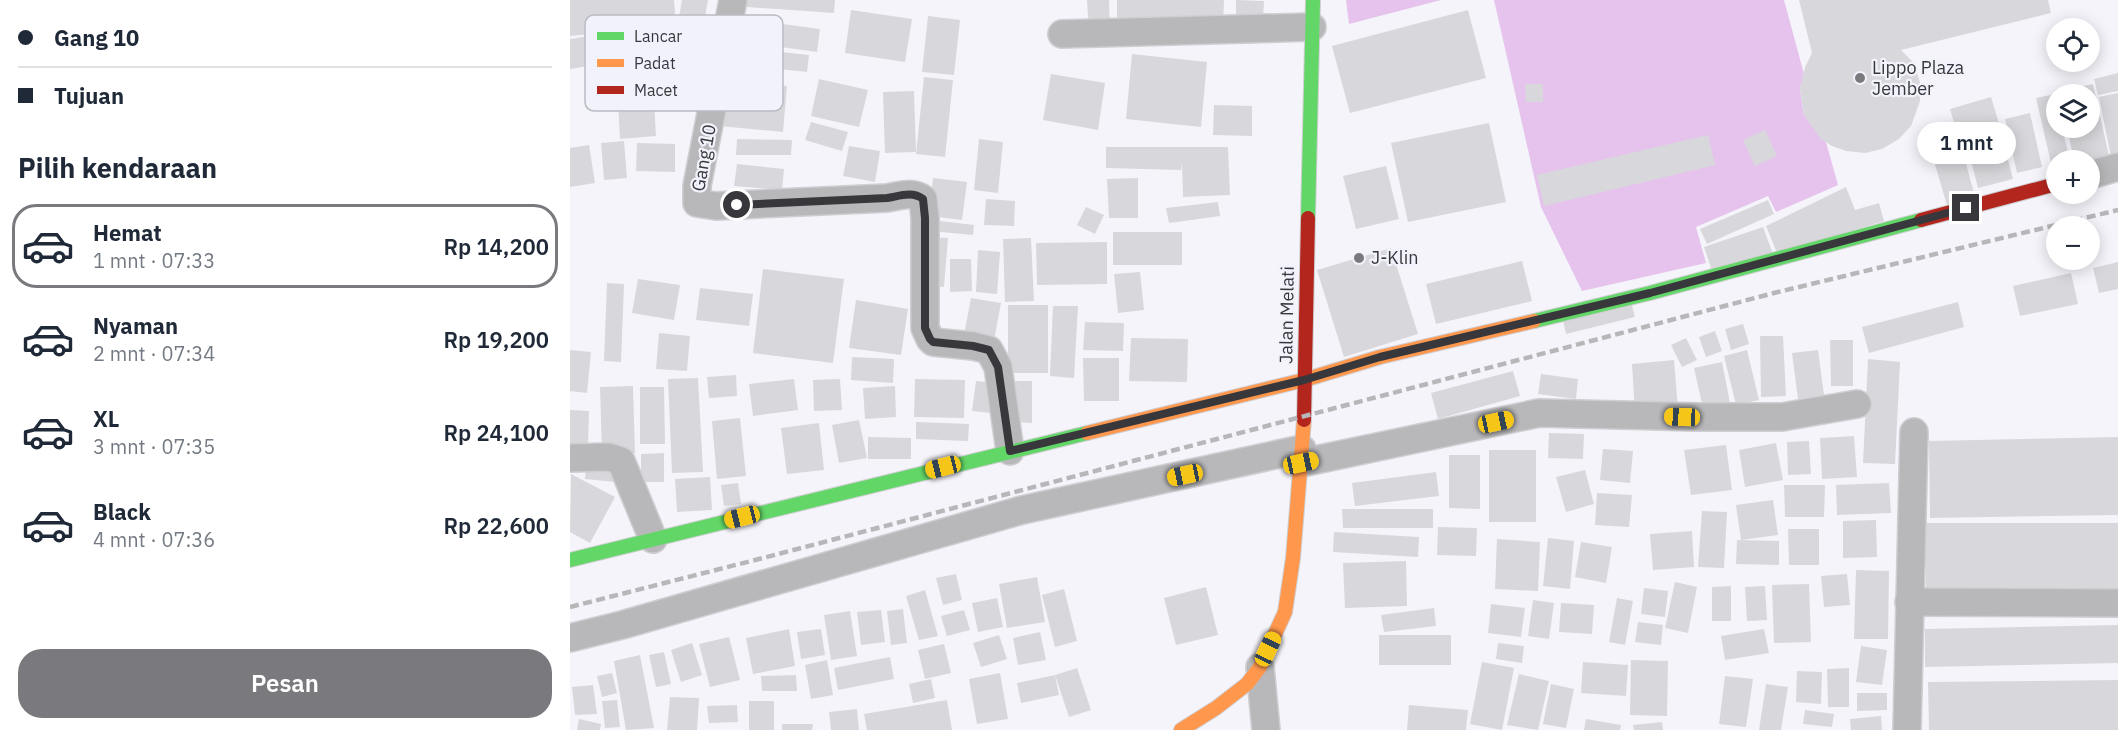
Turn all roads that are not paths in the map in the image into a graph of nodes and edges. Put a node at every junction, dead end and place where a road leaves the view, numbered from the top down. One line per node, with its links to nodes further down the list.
1 (734, 0): 3 (street, Gang 10)
2 (1312, 0): 4 (street, Jalan Melati)
3 (731, 15)
4 (1312, 27): 5 (street); 10 (street, Jalan Melati)
5 (1062, 34)
6 (712, 111): 13 (street, Gang 10)
7 (2118, 167): 8 (street)
8 (2100, 172)
9 (2046, 187): 10 (street)
10 (1304, 380): 13 (street); 14 (street, Jalan Melati)
11 (1857, 404): 14 (street)
12 (1914, 432): 18 (street)
13 (1010, 451): 16 (street)
14 (1301, 456): 20 (street); 21 (street, Jalan Melati)
15 (570, 458): 16 (street)
16 (653, 539): 17 (street)
17 (570, 560)
18 (1909, 602): 19 (street); 24 (street)
19 (2118, 603)
20 (570, 638)
21 (1260, 667): 22 (street, Jalan Melati); 23 (street)
22 (1181, 730)
23 (1266, 730)
24 (1907, 730)

